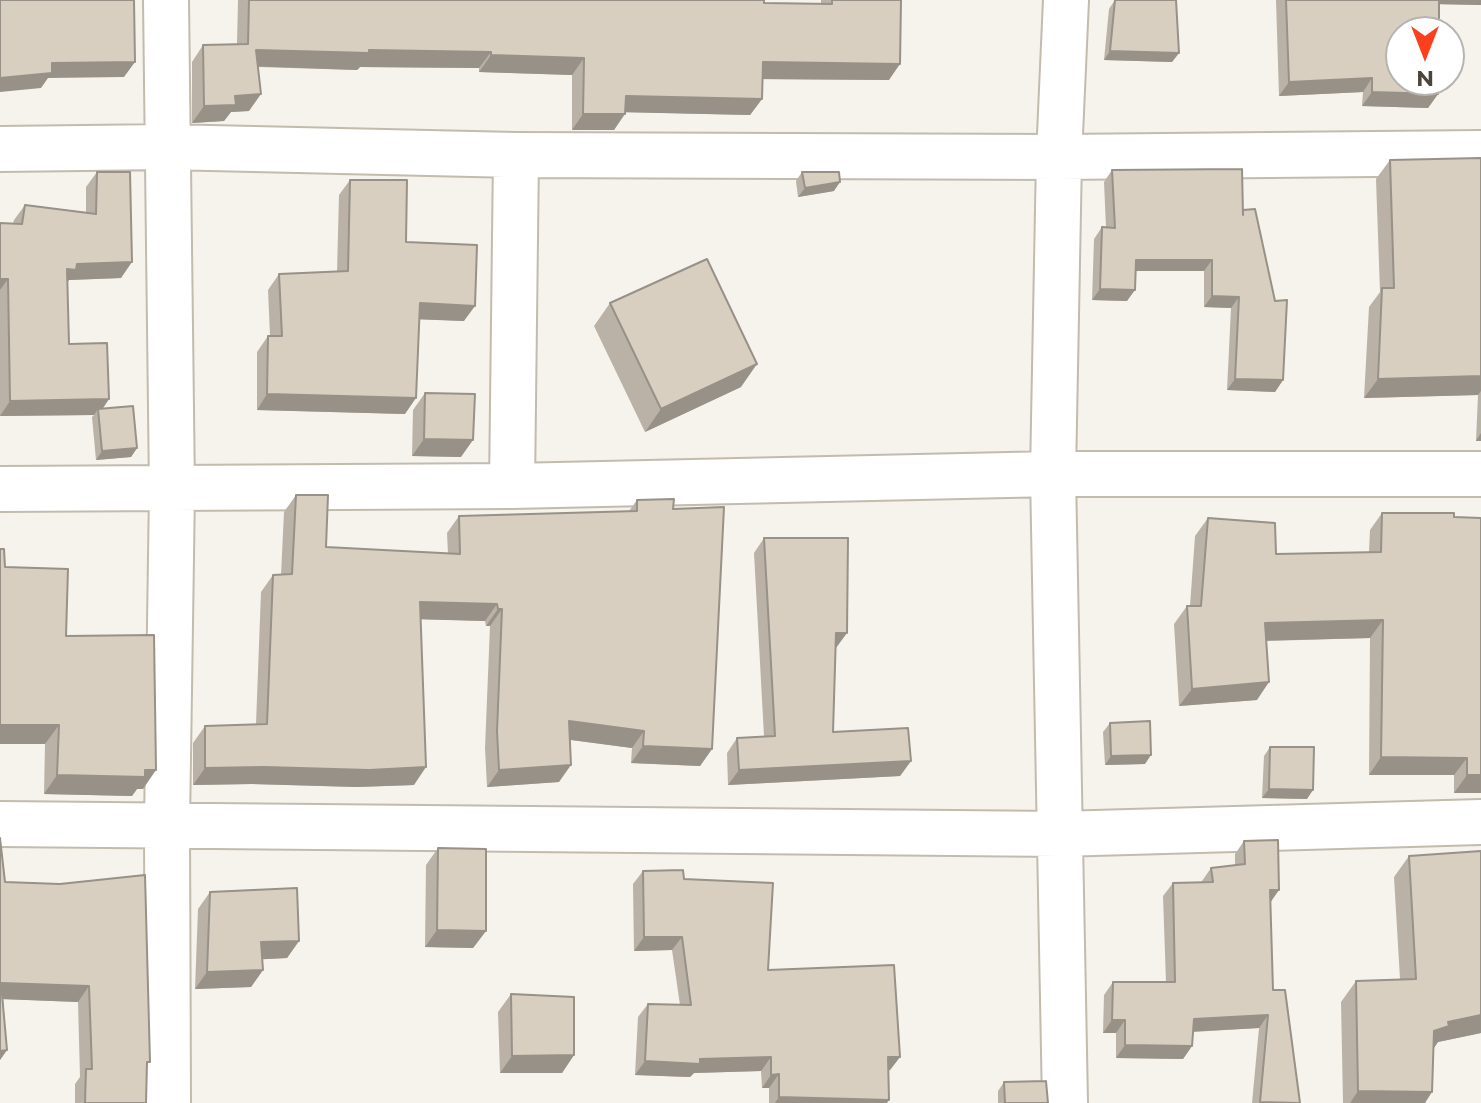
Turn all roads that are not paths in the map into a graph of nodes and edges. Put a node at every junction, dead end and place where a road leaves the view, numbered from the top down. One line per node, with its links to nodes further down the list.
1 (166, 0): 3 (street)
2 (1066, 0): 7 (street)
3 (166, 147): 4 (street); 6 (street); 12 (street)
4 (0, 149)
5 (1481, 153): 7 (street)
6 (516, 155): 7 (street); 10 (street)
7 (1059, 157): 8 (street)
8 (1053, 474): 9 (street); 10 (street); 16 (street)
9 (1481, 474)
10 (512, 486): 12 (street)
11 (0, 489): 12 (street)
12 (172, 490): 15 (street)
13 (1481, 822): 16 (street)
14 (0, 824): 15 (street)
15 (167, 824): 16 (street); 17 (street)
16 (1059, 834): 18 (street)
17 (168, 1103)
18 (1065, 1103)

